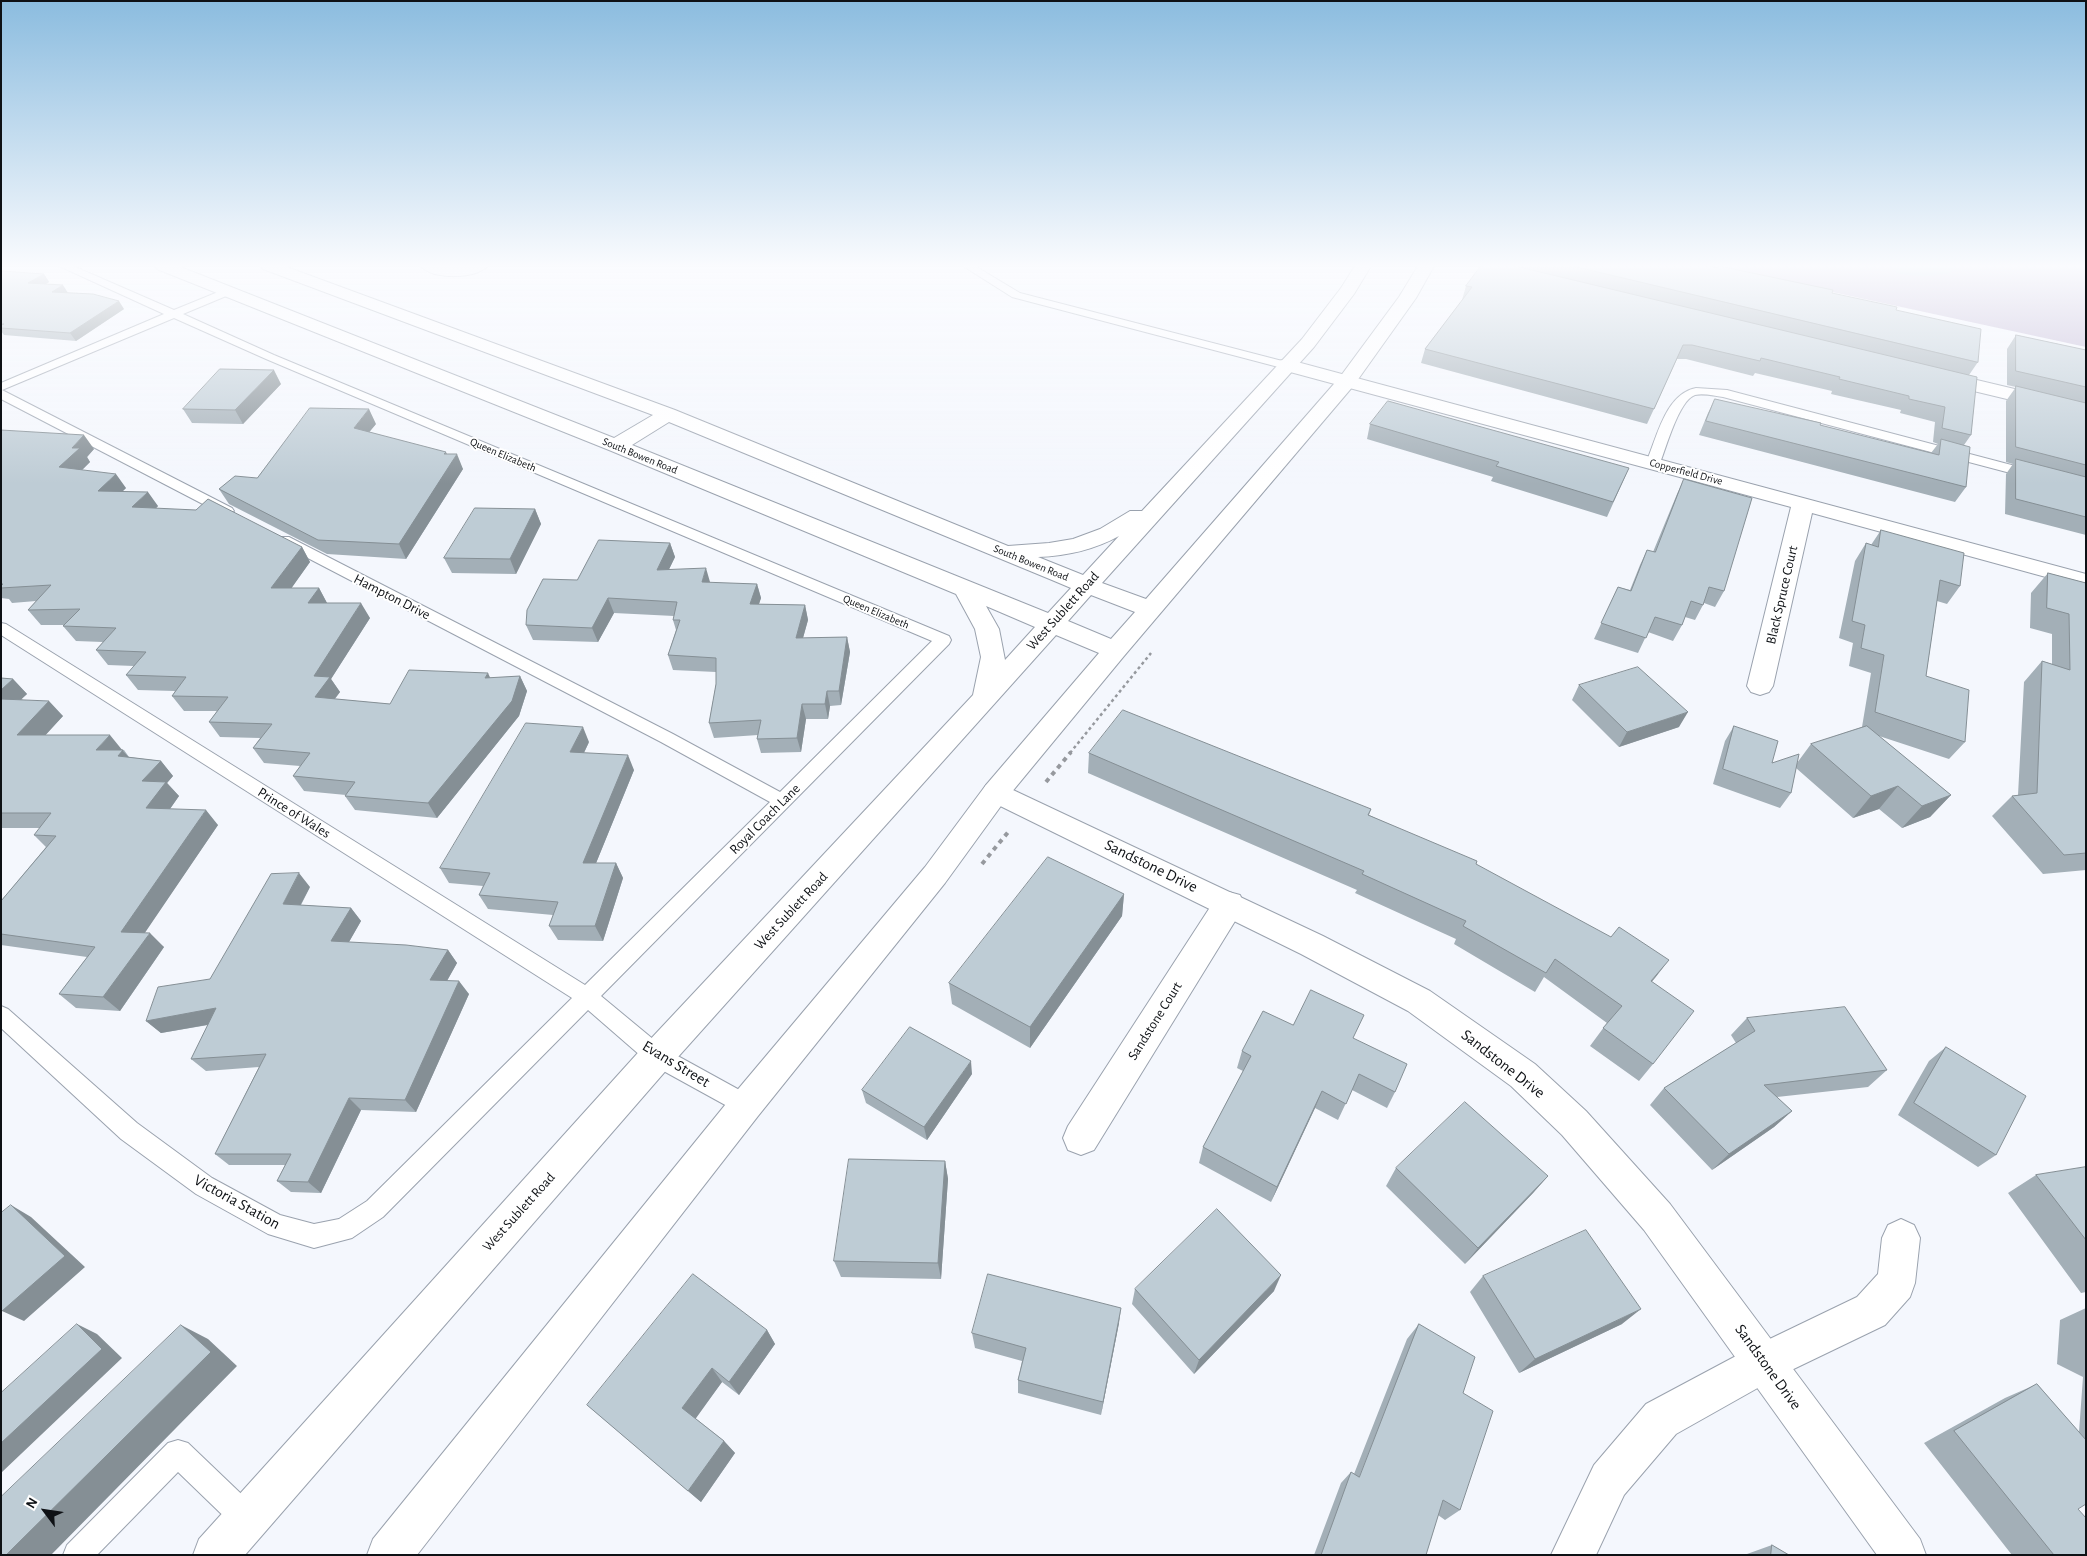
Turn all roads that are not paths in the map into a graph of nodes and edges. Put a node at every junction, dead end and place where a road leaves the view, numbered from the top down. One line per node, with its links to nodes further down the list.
1 (117, 339): 11 (lane)
2 (228, 339): 29 (lane, Queen Elizabeth)
3 (345, 339): 15 (main road, South Bowen Road)
4 (452, 339): 14 (main road, South Bowen Road)
5 (1182, 339): 8 (lane)
6 (1311, 339): 8 (main road, West Sublett Road)
7 (1378, 339): 10 (main road)
8 (1286, 366): 10 (main road, Copperfield Drive); 18 (main road, West Sublett Road)
9 (1921, 372): 13 (main road)
10 (1347, 381): 16 (main road, Copperfield Drive); 26 (main road)
11 (1, 387)
12 (1, 394): 20 (lane)
13 (2086, 412)
14 (668, 414): 15 (main road); 22 (main road, South Bowen Road)
15 (616, 446): 25 (main road, South Bowen Road)
16 (1653, 463): 17 (lane); 19 (main road, Copperfield Drive)
17 (2048, 479)
18 (1163, 501): 22 (main road); 24 (main road, West Sublett Road)
19 (1803, 504): 23 (main road, Copperfield Drive); 31 (main road, Black Spruce Court)
20 (241, 518)
21 (267, 532): 34 (lane, Hampton Drive)
22 (1001, 550): 24 (main road, South Bowen Road)
23 (2086, 581)
24 (1087, 585): 26 (main road, South Bowen Road); 27 (main road, West Sublett Road)
25 (965, 589): 27 (main road, South Bowen Road); 32 (main road)
26 (1150, 609): 30 (main road)
27 (1051, 624): 30 (main road, South Bowen Road); 32 (main road, West Sublett Road)
28 (1, 628): 36 (lane, Prince of Wales)
29 (943, 640): 34 (lane, Royal Coach Lane)
30 (1115, 650): 33 (main road)
31 (1760, 686)
32 (985, 697): 38 (main road, West Sublett Road)
33 (996, 792): 35 (main road, Sandstone Drive); 39 (main road)
34 (782, 801): 36 (lane, Royal Coach Lane)
35 (1229, 904): 40 (main road, Sandstone Court); 42 (main road, Sandstone Drive)
36 (587, 998): 37 (lane, Victoria Station); 38 (lane, Evans Street)
37 (1, 1015)
38 (656, 1056): 39 (lane, Evans Street); 43 (main road, West Sublett Road)
39 (746, 1105): 46 (main road)
40 (1081, 1138)
41 (1901, 1238): 42 (main road)
42 (1765, 1362): 47 (main road); 48 (main road, Sandstone Drive)
43 (247, 1518): 44 (lane); 45 (main road, West Sublett Road)
44 (77, 1555)
45 (215, 1555)
46 (388, 1555)
47 (1573, 1555)
48 (1904, 1555)

